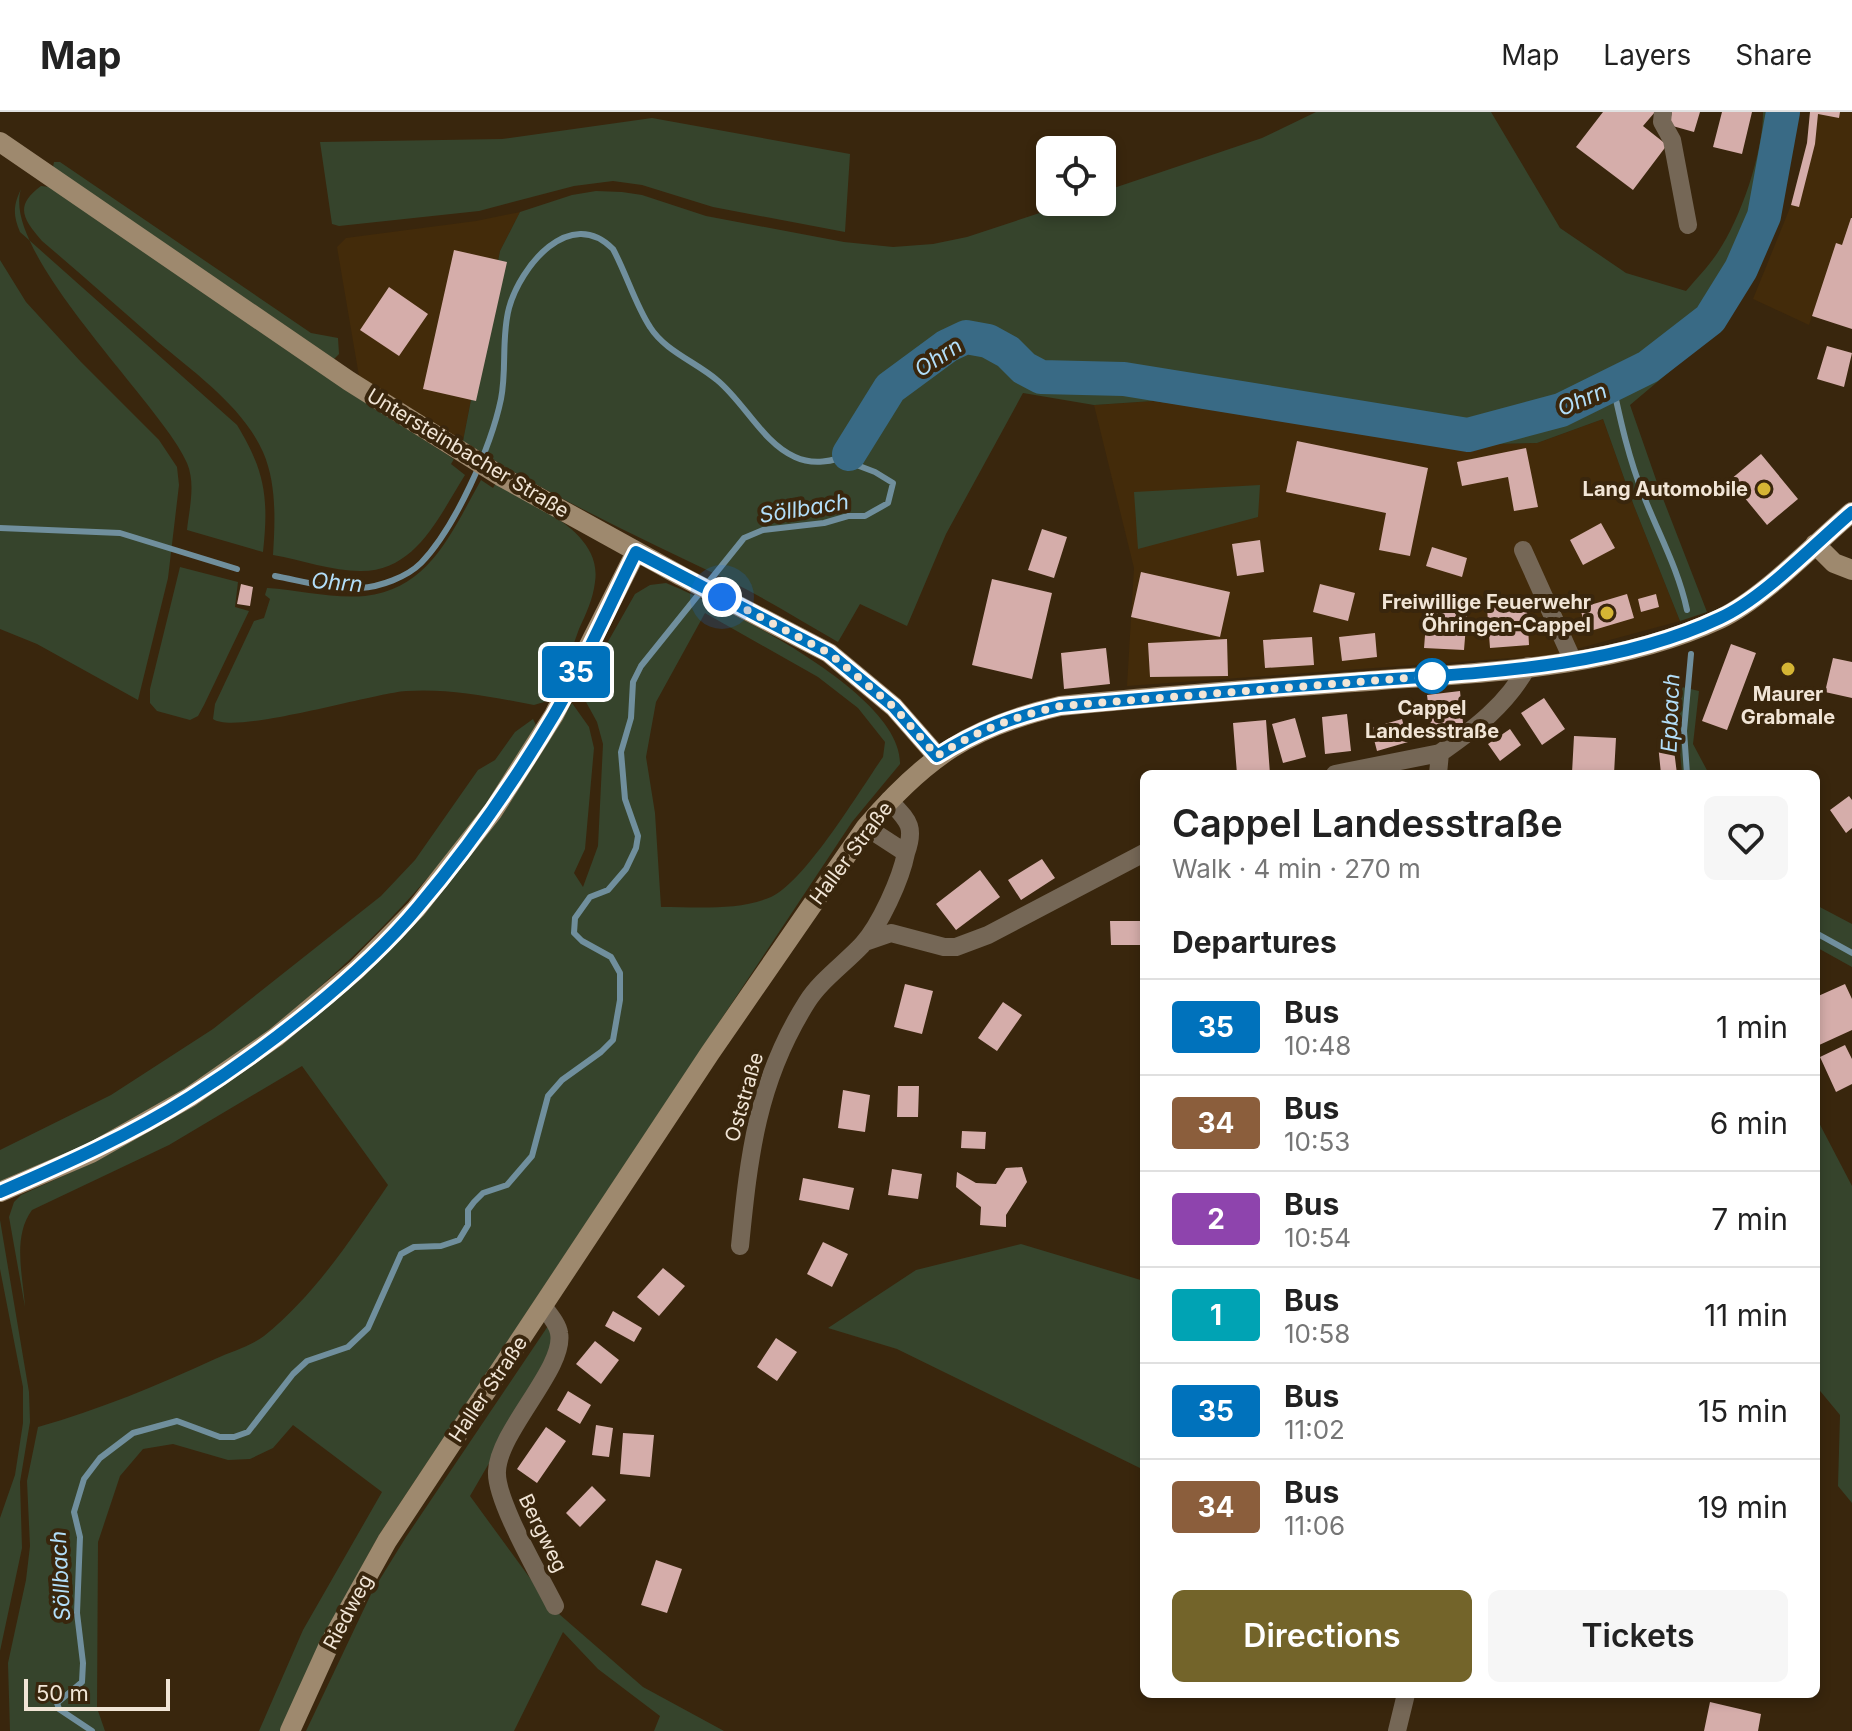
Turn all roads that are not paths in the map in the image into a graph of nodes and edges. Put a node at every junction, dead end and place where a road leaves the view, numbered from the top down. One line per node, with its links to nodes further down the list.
1 (1663, 112): 3 (street)
2 (0, 142): 7 (main road, Untersteinbacher Straße)
3 (1688, 225)
4 (1852, 512): 5 (main road, Haller Straße)
5 (1815, 544): 8 (main road); 9 (main road, Haller Straße)
6 (1523, 550): 9 (street)
7 (636, 552): 12 (main road, Untersteinbacher Straße); 20 (main road)
8 (1852, 570)
9 (1573, 661): 10 (main road, Haller Straße)
10 (1528, 666): 11 (street); 12 (main road, Haller Straße)
11 (1440, 753): 13 (street); 14 (street)
12 (937, 756): 15 (main road, Haller Straße)
13 (1355, 770)
14 (1438, 770)
15 (889, 800): 16 (main road, Haller Straße); 17 (street, Oststraße)
16 (866, 827): 17 (street); 22 (main road, Haller Straße)
17 (906, 853): 19 (street, Oststraße)
18 (1140, 855): 19 (street)
19 (865, 942): 21 (street, Oststraße)
20 (0, 1192)
21 (740, 1246)
22 (543, 1306): 23 (main road, Haller Straße); 24 (street, Bergweg)
23 (415, 1497): 26 (main road, Riedweg)
24 (555, 1606)
25 (1405, 1698): 27 (street)
26 (290, 1731)
27 (1397, 1731)

